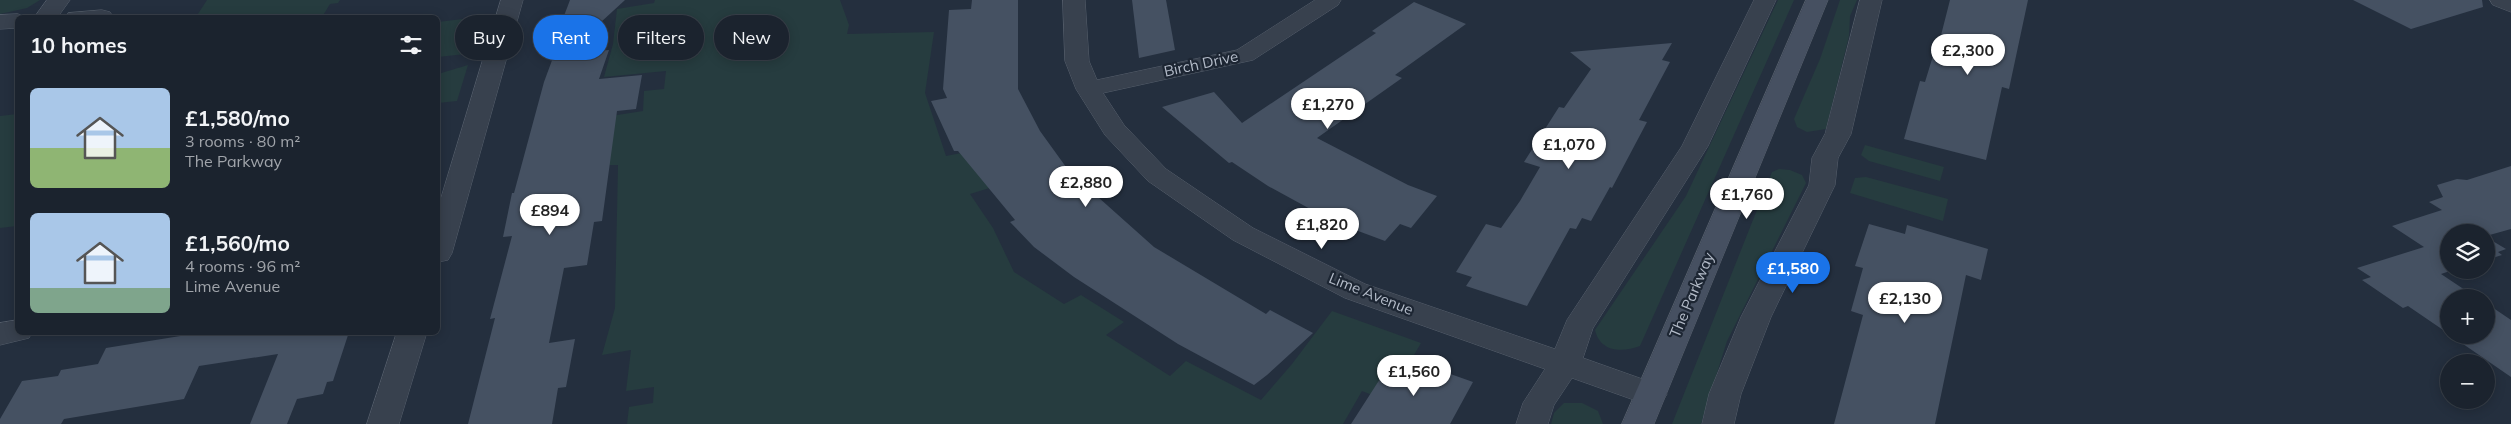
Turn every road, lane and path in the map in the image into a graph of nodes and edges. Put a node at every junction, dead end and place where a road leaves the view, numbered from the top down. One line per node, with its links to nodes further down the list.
1 (58, 0): 10 (street)
2 (512, 0): 14 (street)
3 (1074, 0): 13 (street, Lime Avenue)
4 (1330, 0): 13 (street, Birch Drive)
5 (1765, 0): 18 (street)
6 (1817, 0): 19 (street, The Parkway)
7 (1871, 0): 23 (street)
8 (2501, 0): 9 (street)
9 (2511, 5)
10 (47, 15)
11 (15, 21): 12 (street)
12 (0, 22)
13 (1088, 89): 18 (street, Lime Avenue)
14 (440, 245)
15 (15, 332): 16 (street)
16 (0, 334)
17 (411, 335): 20 (street)
18 (1566, 364): 19 (street, Lime Avenue); 21 (street)
19 (1651, 394): 22 (street, The Parkway)
20 (383, 424)
21 (1532, 424)
22 (1638, 424)
23 (1718, 424)

